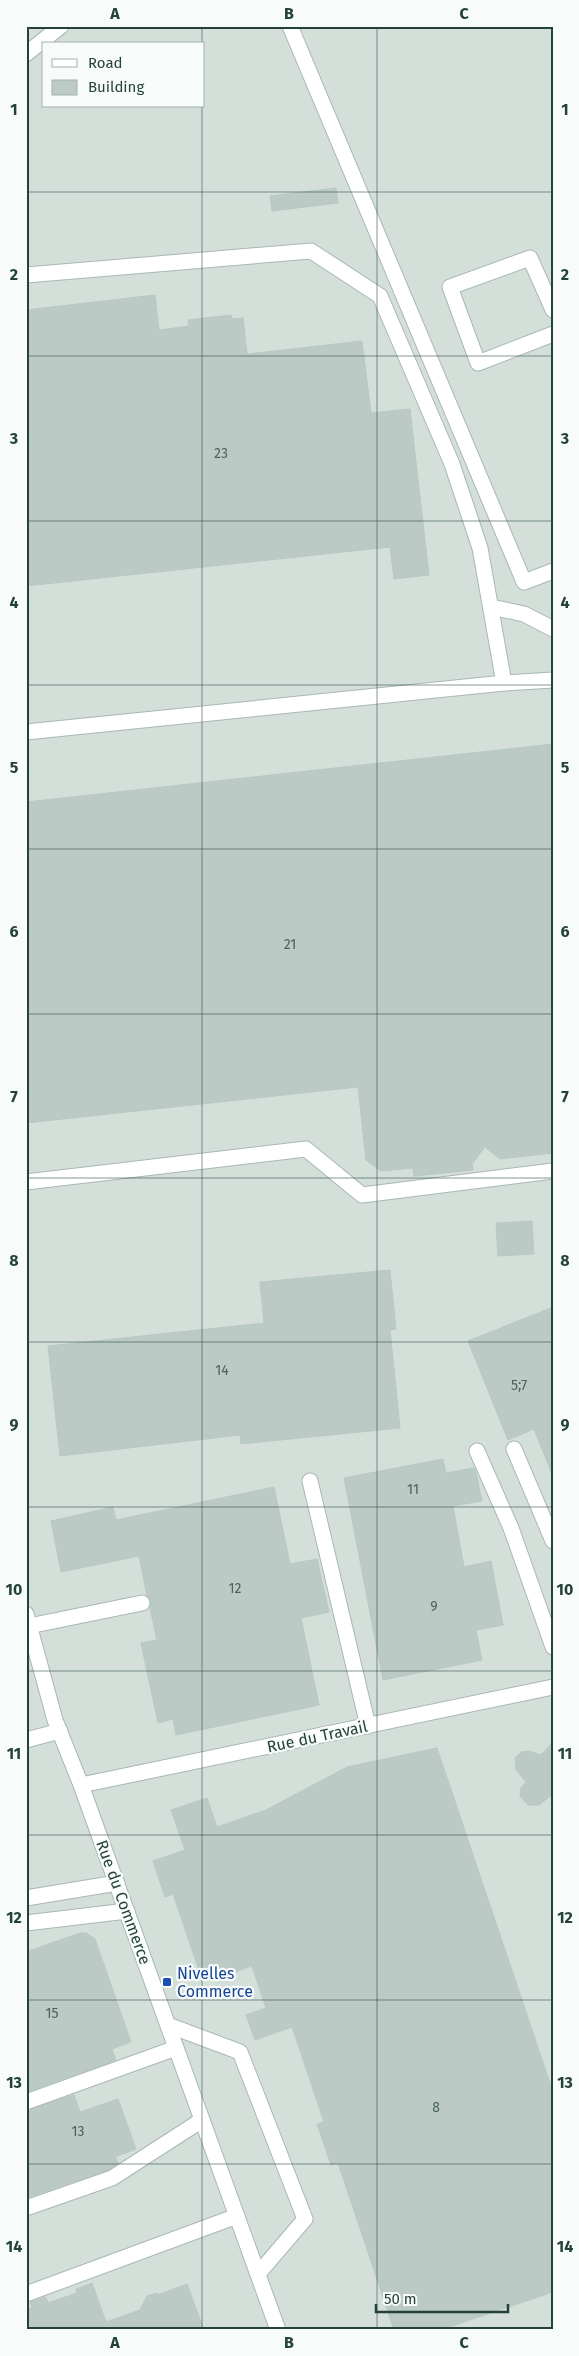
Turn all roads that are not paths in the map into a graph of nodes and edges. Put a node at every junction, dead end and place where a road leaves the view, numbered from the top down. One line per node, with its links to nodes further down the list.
1 (61, 26): 3 (street)
2 (290, 26): 7 (street)
3 (26, 54)
4 (26, 275): 8 (street)
5 (553, 310): 6 (street)
6 (553, 334)
7 (553, 571)
8 (491, 607): 9 (street); 11 (street)
9 (553, 629)
10 (553, 680): 11 (street)
11 (504, 683): 12 (street)
12 (26, 732)
13 (553, 1171): 14 (street)
14 (26, 1182)
15 (514, 1449): 18 (street)
16 (476, 1451): 21 (street)
17 (310, 1481): 23 (street)
18 (553, 1542)
19 (142, 1603): 20 (street)
20 (28, 1620): 24 (street, Rue du Commerce)
21 (553, 1647)
22 (553, 1687): 23 (street, Rue du Travail)
23 (368, 1726): 26 (street, Rue du Travail)
24 (60, 1731): 25 (street); 26 (street, Rue du Commerce)
25 (26, 1740)
26 (81, 1785): 27 (street, Rue du Commerce)
27 (117, 1883): 28 (street); 29 (street, Rue du Commerce)
28 (26, 1898)
29 (127, 1910): 30 (street); 31 (street, Rue du Commerce)
30 (26, 1923)
31 (168, 2026): 32 (street, Rue du Commerce); 37 (street)
32 (176, 2048): 33 (street); 34 (street, Rue du Commerce)
33 (26, 2102)
34 (202, 2120): 35 (street); 36 (street, Rue du Commerce)
35 (26, 2208)
36 (237, 2216): 37 (street, Rue du Commerce); 38 (street)
37 (258, 2274): 39 (street, Rue du Commerce)
38 (26, 2294)
39 (278, 2330)

